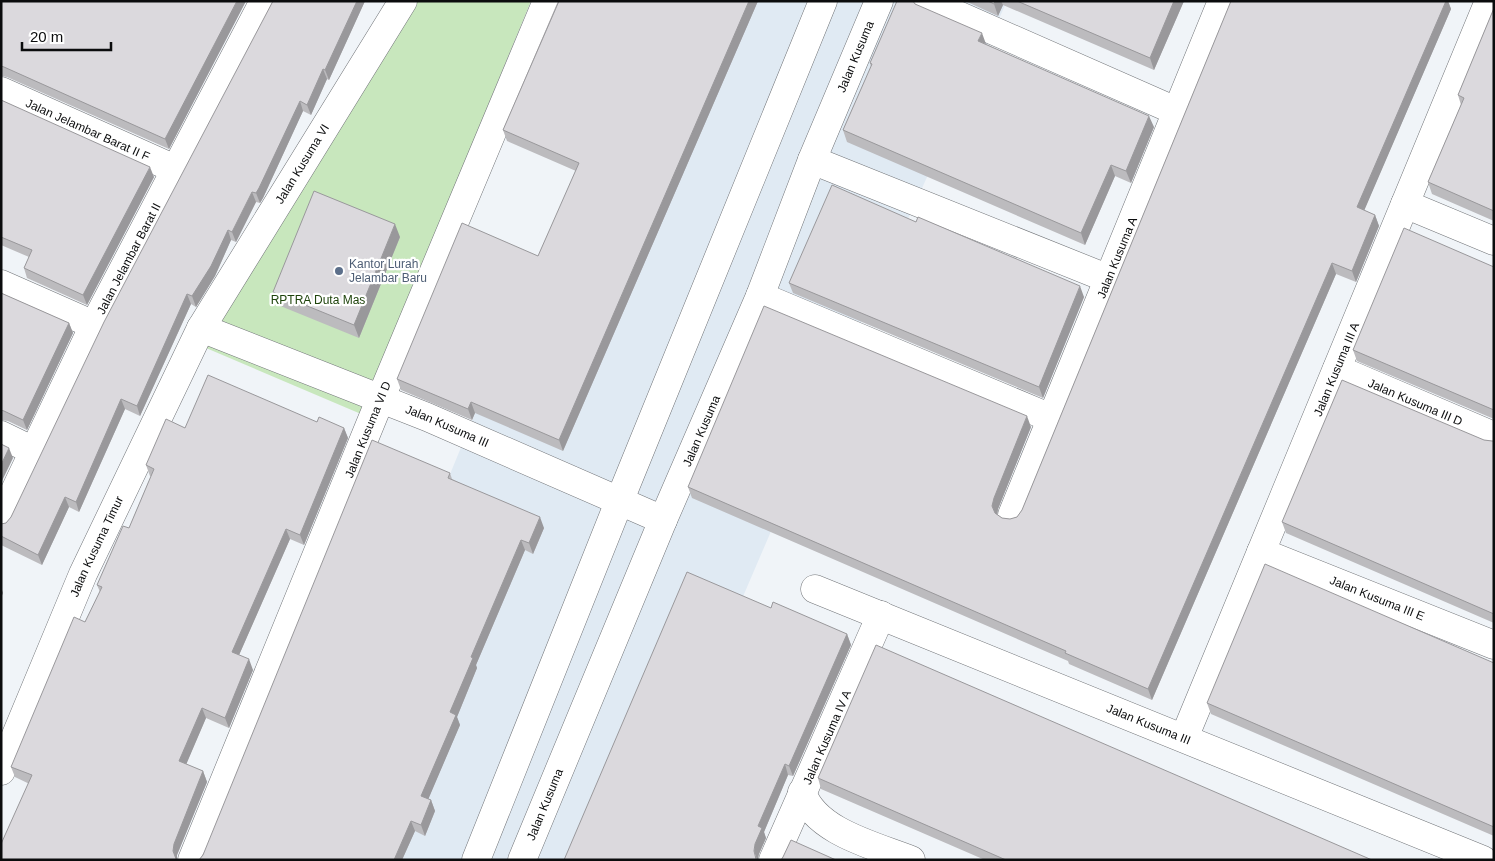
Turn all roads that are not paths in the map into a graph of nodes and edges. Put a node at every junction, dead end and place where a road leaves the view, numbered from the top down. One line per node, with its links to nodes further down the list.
1 (403, 1): 19 (street, Jalan Kusuma VI)
2 (547, 1): 21 (street, Jalan Kusuma VI D)
3 (823, 1): 26 (street)
4 (879, 1): 11 (street, Jalan Kusuma)
5 (926, 1): 10 (street)
6 (1222, 1): 10 (street, Jalan Kusuma A)
7 (1489, 1): 13 (street, Jalan Kusuma III A)
8 (256, 4): 12 (street, Jalan Jelambar Barat II)
9 (1, 90): 12 (street, Jalan Jelambar Barat II F)
10 (1176, 111): 15 (street, Jalan Kusuma A)
11 (812, 160): 15 (street); 17 (street, Jalan Kusuma)
12 (175, 169): 18 (street, Jalan Jelambar Barat II)
13 (1405, 204): 14 (street); 20 (street, Jalan Kusuma III A)
14 (1494, 241)
15 (1109, 279): 22 (street, Jalan Kusuma A)
16 (1, 284): 18 (street)
17 (760, 296): 22 (street); 29 (street, Jalan Kusuma)
18 (94, 325): 25 (street, Jalan Jelambar Barat II)
19 (201, 328): 21 (street, Jalan Kusuma III); 35 (street, Jalan Kusuma Timur)
20 (1337, 369): 24 (street, Jalan Kusuma III D); 30 (street, Jalan Kusuma III A)
21 (380, 400): 26 (street, Jalan Kusuma III); 37 (street, Jalan Kusuma VI D)
22 (1051, 418): 27 (street, Jalan Kusuma A)
23 (1, 435): 25 (street)
24 (1494, 436)
25 (34, 451): 28 (street, Jalan Jelambar Barat II)
26 (619, 502): 29 (street, Jalan Kusuma III); 38 (street)
27 (1012, 515)
28 (1, 520)
29 (662, 520): 39 (street, Jalan Kusuma)
30 (1261, 552): 33 (street, Jalan Kusuma III E); 34 (street, Jalan Kusuma III A)
31 (815, 589): 32 (street, Jalan Kusuma III)
32 (881, 615): 34 (street, Jalan Kusuma III); 36 (street, Jalan Kusuma IV A)
33 (1494, 645)
34 (1184, 738): 42 (street, Jalan Kusuma III)
35 (1, 771)
36 (802, 792): 40 (street, Jalan Kusuma IV A); 41 (street)
37 (192, 860)
38 (476, 860)
39 (522, 860)
40 (773, 860)
41 (911, 860)
42 (1483, 860)

